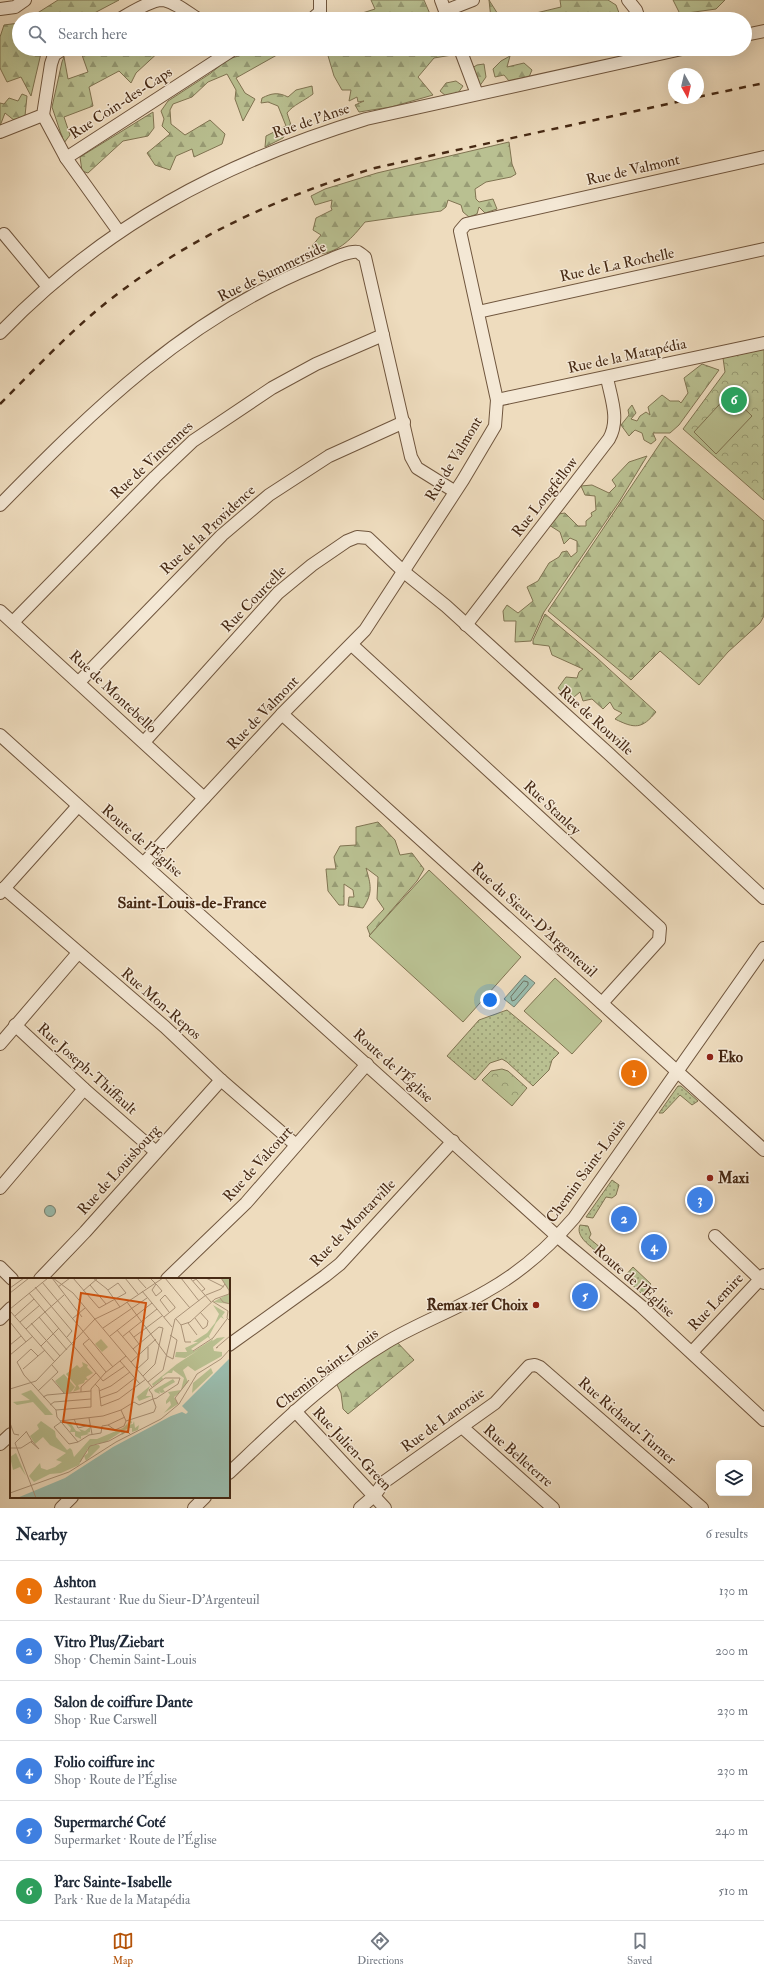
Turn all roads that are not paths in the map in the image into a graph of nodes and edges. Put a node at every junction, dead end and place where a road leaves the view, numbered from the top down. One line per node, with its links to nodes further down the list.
1 (25, 0): 5 (street)
2 (320, 0): 9 (street)
3 (473, 0): 6 (street)
4 (628, 0): 10 (street)
5 (0, 9)
6 (445, 10)
7 (134, 12): 8 (street)
8 (186, 12)
9 (320, 12)
10 (637, 12)
11 (764, 31): 12 (street)
12 (752, 34)
13 (54, 56): 18 (street)
14 (223, 56): 21 (street, Rue Coin-des-Caps)
15 (463, 56): 17 (street)
16 (635, 56): 17 (street, Rue de l'Anse)
17 (477, 94): 22 (street, Rue de l'Anse)
18 (43, 115): 19 (street); 21 (street)
19 (0, 132)
20 (764, 157): 26 (street, Rue de Valmont)
21 (66, 158): 22 (street)
22 (119, 232): 25 (street, Rue de l'Anse)
23 (4, 234): 25 (street)
24 (764, 249): 26 (street, Rue de La Rochelle)
25 (48, 287): 27 (street, Rue de l'Anse)
26 (478, 312): 31 (street, Rue de Valmont)
27 (0, 334)
28 (383, 335): 32 (street, Rue de Summerside); 34 (street, Rue de Summerside); 37 (street, Rue de Vincennes)
29 (764, 343): 30 (street, Rue de la Matapédia)
30 (607, 378): 31 (street, Rue de la Matapédia); 38 (street, Rue Longfellow)
31 (497, 400): 33 (street, Rue de Valmont)
32 (404, 422): 33 (street, Rue de Summerside); 40 (street, Rue de la Providence)
33 (454, 491): 35 (street, Rue de Valmont)
34 (0, 505)
35 (404, 572): 38 (street, Rue de Rouville); 39 (street, Rue de Valmont); 43 (street, Rue Courcelle)
36 (0, 611): 37 (street, Rue de Montebello)
37 (13, 622): 40 (street, Rue de Montebello)
38 (466, 625): 48 (street, Rue de Rouville)
39 (352, 645): 41 (street, Rue de Valmont); 51 (street, Rue Stanley)
40 (79, 682): 43 (street, Rue de Montebello)
41 (282, 714): 44 (street, Rue de Valmont); 51 (street, Rue du Sieur-D'Argenteuil)
42 (0, 735): 45 (street, Route de l'Église)
43 (144, 742): 44 (street, Rue de Montebello)
44 (204, 798): 46 (street, Rue de Valmont)
45 (78, 806): 46 (street, Route de l'Église); 47 (street)
46 (144, 864): 54 (street, Route de l'Église)
47 (2, 891): 50 (street, Rue Mon-Repos)
48 (764, 898)
49 (764, 948): 55 (street, Chemin Saint-Louis)
50 (78, 953): 52 (street); 56 (street, Rue Mon-Repos)
51 (602, 1003): 55 (street, Rue du Sieur-D'Argenteuil)
52 (15, 1025): 53 (street); 57 (street, Rue Joseph-Thiffault)
53 (0, 1044)
54 (367, 1064): 58 (street, Route de l'Église); 59 (street, Rue de Valcourt)
55 (677, 1072): 60 (street, Rue du Sieur-D'Argenteuil); 64 (street, Chemin Saint-Louis)
56 (221, 1080): 59 (street, Rue Mon-Repos); 61 (street, Rue de Louisbourg)
57 (84, 1089): 61 (street, Rue Joseph-Thiffault); 62 (street)
58 (453, 1141): 64 (street, Route de l'Église); 72 (street, Rue de Montarville)
59 (296, 1145): 68 (street, Rue de Valcourt)
60 (764, 1150)
61 (156, 1152): 67 (street, Rue de Louisbourg)
62 (0, 1188)
63 (715, 1236): 69 (street)
64 (558, 1237): 73 (street, Route de l'Église); 75 (street, Chemin Saint-Louis)
65 (0, 1267): 66 (street)
66 (11, 1278)
67 (41, 1278)
68 (168, 1278)
69 (763, 1279): 73 (street, Rue Lemire)
70 (10, 1309): 71 (street)
71 (0, 1319)
72 (230, 1344)
73 (692, 1352): 76 (street, Route de l'Église)
74 (529, 1366): 77 (street, Rue de Lanoraie); 89 (street, Rue Richard-Turner)
75 (295, 1411): 80 (street, Chemin Saint-Louis); 81 (street, Rue Julien-Green)
76 (764, 1420)
77 (462, 1427): 81 (street, Rue de Lanoraie); 88 (street, Rue Belleterre)
78 (10, 1435): 79 (street)
79 (0, 1444)
80 (230, 1473)
81 (374, 1496): 86 (street, Rue de Lanoraie); 87 (street, Rue Julien-Green)
82 (71, 1498): 84 (street)
83 (204, 1498): 85 (street)
84 (61, 1508)
85 (194, 1508)
86 (360, 1508)
87 (385, 1508)
88 (553, 1508)
89 (702, 1508)

